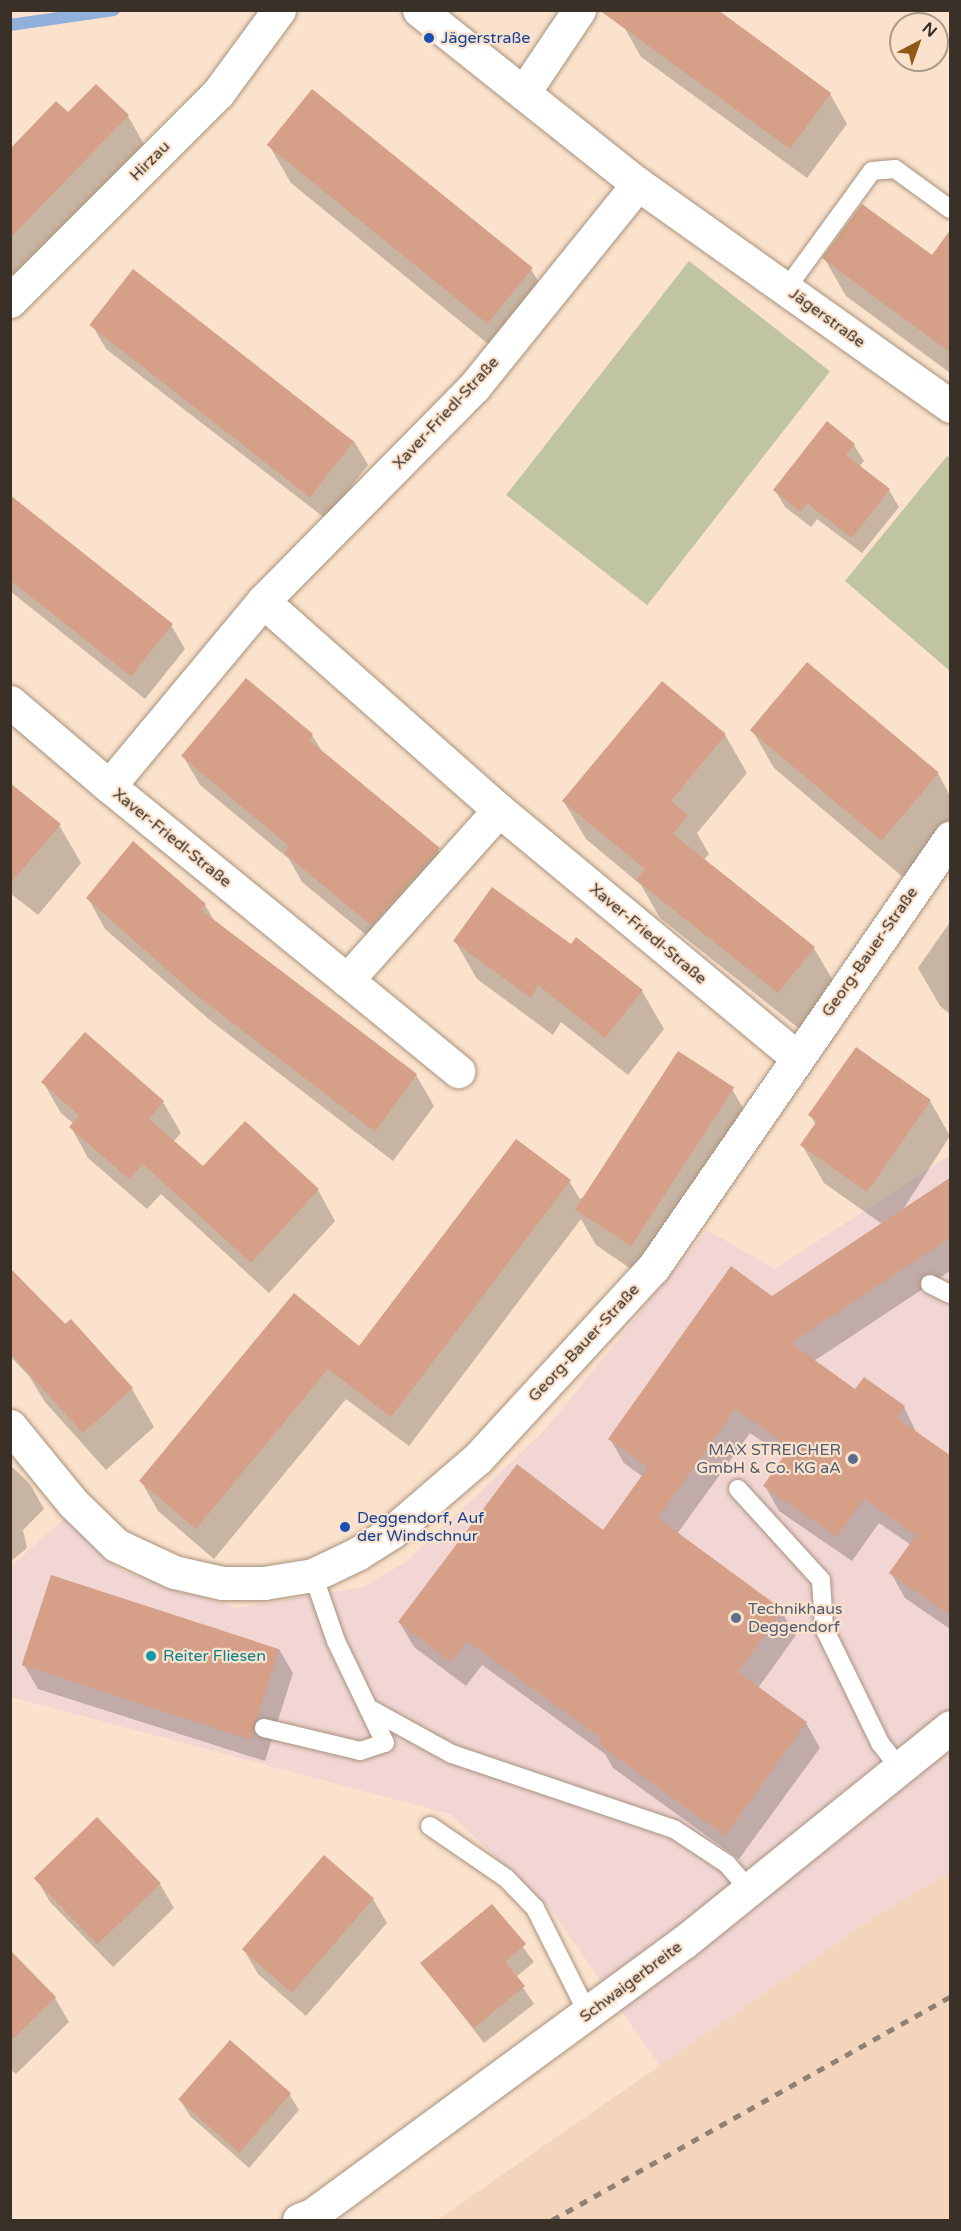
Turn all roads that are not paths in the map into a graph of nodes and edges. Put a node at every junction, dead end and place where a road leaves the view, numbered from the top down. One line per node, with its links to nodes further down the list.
1 (279, 10): 8 (street, Hirzau)
2 (419, 10): 4 (street, Jägerstraße)
3 (579, 10): 4 (street)
4 (524, 92): 5 (street, Jägerstraße)
5 (638, 184): 7 (street, Jägerstraße); 10 (street, Xaver-Friedl-Straße)
6 (951, 209): 7 (lane)
7 (786, 289): 9 (street, Jägerstraße)
8 (10, 302)
9 (951, 406)
10 (263, 601): 12 (street, Xaver-Friedl-Straße); 13 (street, Xaver-Friedl-Straße)
11 (10, 702): 12 (street, Xaver-Friedl-Straße)
12 (108, 786): 15 (street, Xaver-Friedl-Straße)
13 (500, 810): 15 (street); 16 (street, Xaver-Friedl-Straße)
14 (951, 838): 16 (street, Georg-Bauer-Straße)
15 (347, 980): 17 (street, Xaver-Friedl-Straße)
16 (796, 1057): 22 (street, Georg-Bauer-Straße)
17 (458, 1071)
18 (930, 1284): 19 (lane)
19 (951, 1294)
20 (10, 1426): 22 (street, Georg-Bauer-Straße)
21 (738, 1489): 26 (lane)
22 (313, 1575): 23 (lane)
23 (370, 1709): 25 (lane); 28 (lane)
24 (951, 1727): 26 (street, Schwaigerbreite)
25 (264, 1728)
26 (898, 1766): 28 (street, Schwaigerbreite)
27 (430, 1826): 29 (lane)
28 (749, 1889): 29 (street, Schwaigerbreite)
29 (588, 2014): 30 (street, Schwaigerbreite)
30 (299, 2220)

